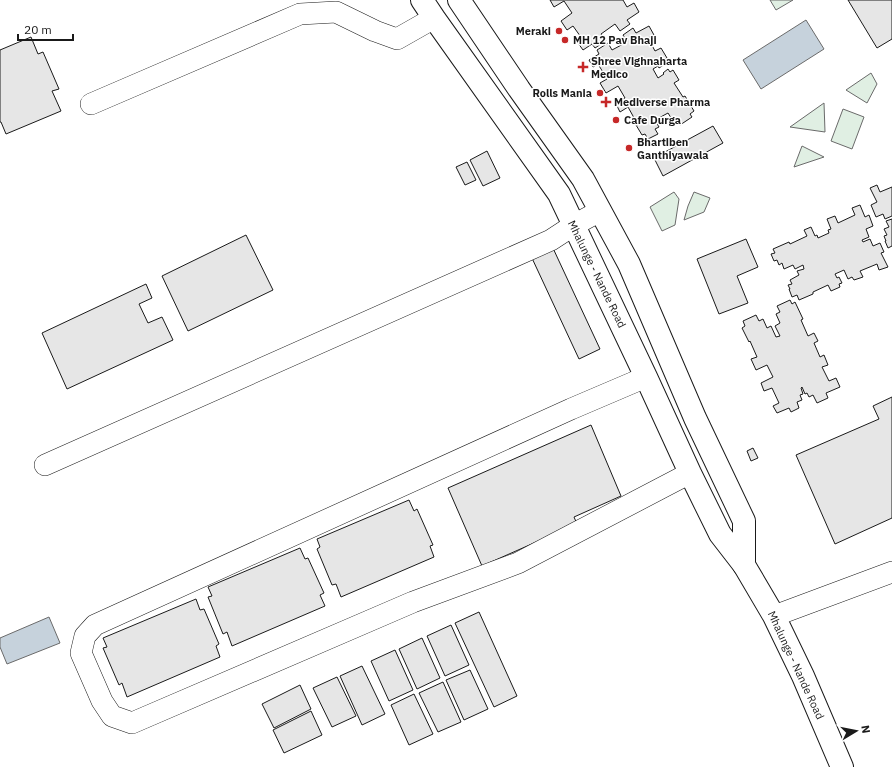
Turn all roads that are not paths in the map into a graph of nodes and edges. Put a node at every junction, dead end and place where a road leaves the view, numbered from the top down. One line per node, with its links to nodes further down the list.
1 (422, 0): 3 (main road, Mhalunge - Nande Road)
2 (459, 0): 5 (main road)
3 (434, 18): 4 (street); 6 (main road, Mhalunge - Nande Road)
4 (91, 104)
5 (600, 211): 6 (street); 10 (main road)
6 (574, 225): 7 (main road, Mhalunge - Nande Road); 8 (street)
7 (646, 377): 9 (main road, Mhalunge - Nande Road); 9 (street)
8 (45, 465)
9 (690, 473): 10 (main road, Mhalunge - Nande Road)
10 (744, 565): 12 (main road, Mhalunge - Nande Road)
11 (892, 572): 12 (street)
12 (774, 616): 13 (main road, Mhalunge - Nande Road)
13 (842, 767)

